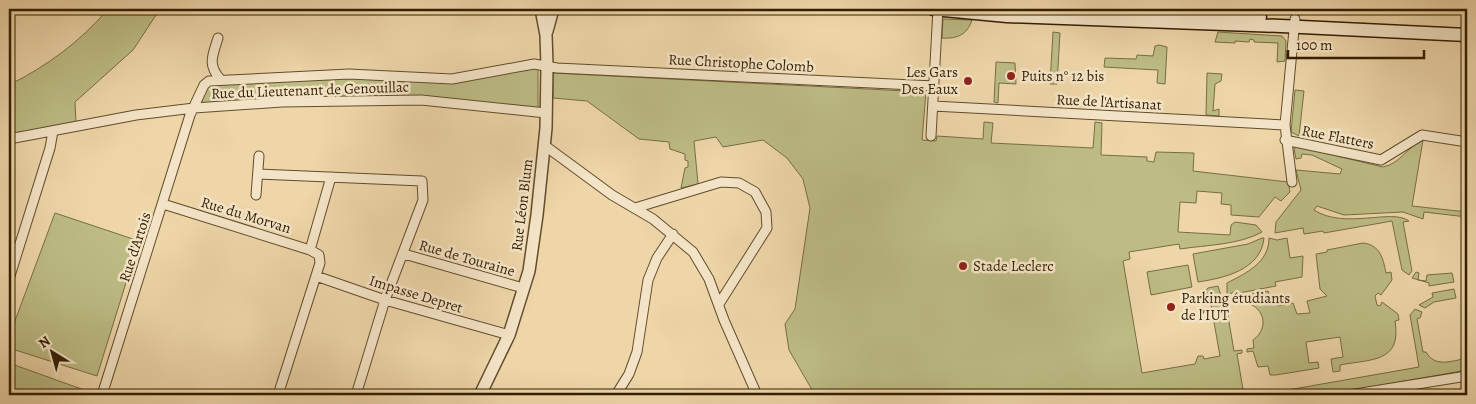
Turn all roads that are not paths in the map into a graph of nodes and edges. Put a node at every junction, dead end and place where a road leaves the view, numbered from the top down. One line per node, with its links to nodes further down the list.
1 (542, 9): 9 (street, Rue Léon Blum)
2 (553, 9): 9 (street)
3 (933, 9): 4 (main road)
4 (938, 9): 6 (main road); 14 (street)
5 (1088, 9): 7 (main road)
6 (1038, 13): 7 (main road)
7 (1295, 22): 8 (main road); 10 (main road); 18 (street)
8 (1467, 27)
9 (546, 35): 12 (street, Rue Léon Blum)
10 (1467, 35)
11 (218, 38): 13 (street, Rue du Lieutenant de Genouillac)
12 (547, 66): 13 (street, Rue du Lieutenant de Genouillac); 14 (street, Rue Christophe Colomb); 17 (street, Rue Léon Blum)
13 (220, 79): 16 (street, Rue du Lieutenant de Genouillac)
14 (934, 86): 15 (street)
15 (933, 106): 18 (street, Rue de l'Artisanat); 20 (street)
16 (194, 108): 17 (street, Rue du Lieutenant de Genouillac); 19 (street, Rue du Lieutenant de Genouillac); 30 (street, Rue d'Artois)
17 (546, 112): 24 (street, Rue Léon Blum)
18 (1284, 125): 22 (street)
19 (53, 131): 21 (street, Rue du Lieutenant de Genouillac); 36 (street)
20 (931, 136)
21 (9, 139)
22 (1285, 140): 23 (street, Rue Flatters); 28 (street)
23 (1467, 142)
24 (544, 145): 31 (street); 37 (street, Rue Léon Blum)
25 (259, 156): 26 (street)
26 (258, 174): 27 (street); 29 (street)
27 (331, 177): 33 (street); 34 (street, Rue de Touraine)
28 (1292, 182)
29 (256, 195)
30 (163, 204): 33 (street, Rue du Morvan); 43 (street, Rue d'Artois)
31 (635, 208): 32 (street); 39 (street)
32 (673, 234): 39 (street); 47 (street)
33 (310, 250): 35 (street, Rue du Morvan)
34 (404, 254): 37 (street, Rue de Touraine); 38 (street, Rue de Touraine)
35 (316, 276): 38 (street, Impasse Depret); 44 (street)
36 (9, 279)
37 (524, 288): 40 (street, Rue Léon Blum)
38 (386, 300): 40 (street, Impasse Depret); 45 (street, Rue de Touraine)
39 (719, 304): 48 (street)
40 (509, 335): 46 (street, Rue Léon Blum)
41 (1467, 376): 42 (street)
42 (1379, 393): 49 (street)
43 (102, 395)
44 (278, 395)
45 (356, 395)
46 (480, 395)
47 (616, 395)
48 (756, 395)
49 (1349, 395)

